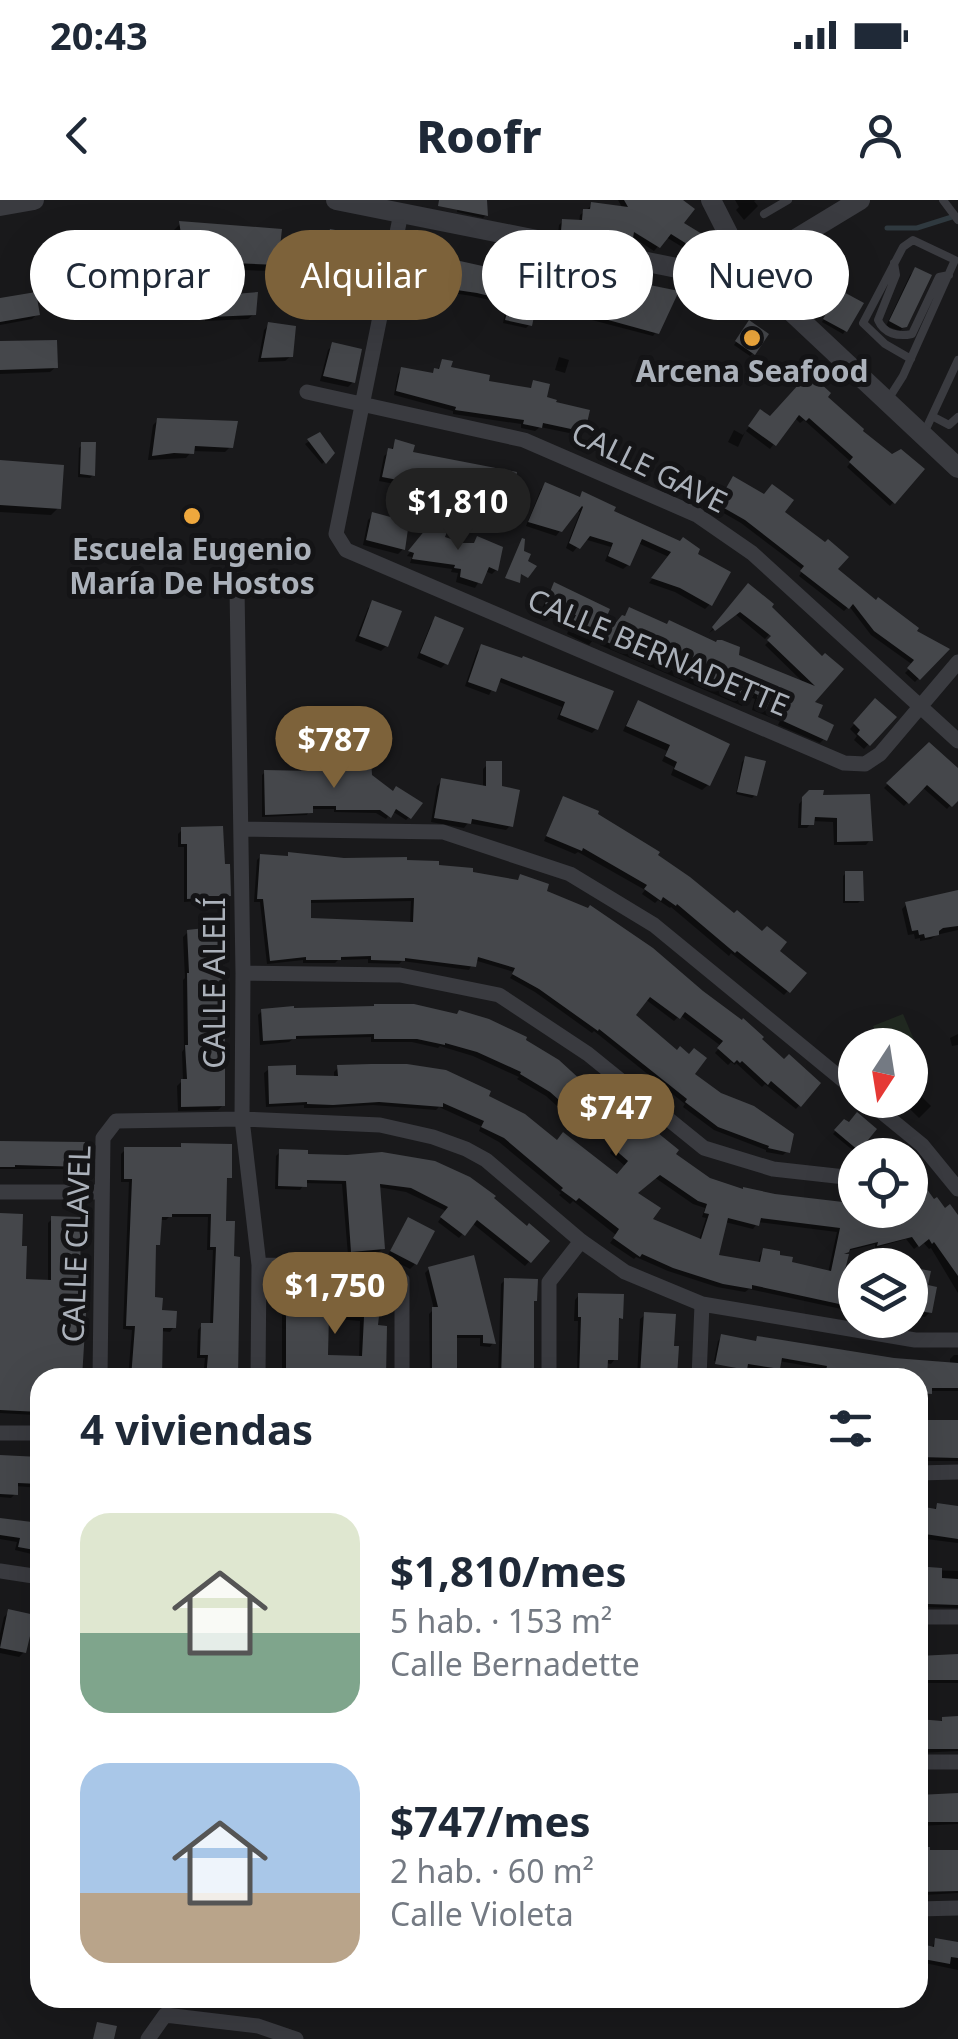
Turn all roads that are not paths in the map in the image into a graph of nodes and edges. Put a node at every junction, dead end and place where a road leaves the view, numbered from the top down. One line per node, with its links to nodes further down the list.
1 (34, 200): 7 (street)
2 (339, 200): 8 (street)
3 (711, 200): 11 (street)
4 (788, 200): 9 (lane)
5 (943, 200): 10 (lane)
6 (853, 202): 12 (street)
7 (0, 206)
8 (401, 214): 15 (street); 22 (street, CALLE BERNADETTE)
9 (764, 214)
10 (958, 220)
11 (726, 230)
12 (808, 230)
13 (957, 257): 14 (lane); 16 (lane)
14 (894, 263): 16 (lane); 18 (lane)
15 (673, 267)
16 (949, 275): 18 (lane)
17 (800, 320): 21 (street)
18 (911, 359): 21 (lane)
19 (958, 360): 24 (lane)
20 (307, 392): 22 (street, CALLE GAVE)
21 (887, 402): 24 (street)
22 (362, 403): 28 (street, CALLE GAVE); 28 (street, CALLE BERNADETTE)
23 (958, 417): 24 (lane)
24 (928, 426): 25 (street)
25 (958, 468)
26 (237, 588): 30 (street, CALLE ALELÍ)
27 (958, 662): 28 (street, CALLE BERNADETTE)
28 (919, 706): 29 (street, CALLE GAVE)
29 (958, 741)
30 (241, 829): 31 (street, CALLE ALELÍ); 32 (street)
31 (243, 973): 34 (street, CALLE ALELÍ); 37 (street)
32 (838, 1076)
33 (889, 1118): 35 (street)
34 (242, 1119): 40 (street, CALLE CLAVEL); 41 (street); 42 (street, CALLE ALELÍ)
35 (913, 1138)
36 (928, 1152): 38 (street)
37 (838, 1176)
38 (958, 1189)
39 (0, 1192): 40 (street)
40 (101, 1192): 45 (street, CALLE CLAVEL)
41 (581, 1241): 43 (street); 48 (street)
42 (259, 1265): 46 (street, CALLE ALELÍ); 47 (street)
43 (702, 1304): 44 (street); 49 (street)
44 (958, 1340)
45 (100, 1368)
46 (258, 1368)
47 (402, 1368)
48 (549, 1368)
49 (699, 1368)
50 (0, 1433): 51 (street)
51 (30, 1433)
52 (958, 1472): 53 (street)
53 (928, 1473)
54 (0, 1571): 55 (street)
55 (30, 1576)
56 (958, 1616): 57 (street)
57 (928, 1618)
58 (928, 1762): 59 (street)
59 (958, 1762)
60 (958, 1908): 61 (street)
61 (928, 1909)
62 (148, 2039): 63 (street)
63 (296, 2039)

